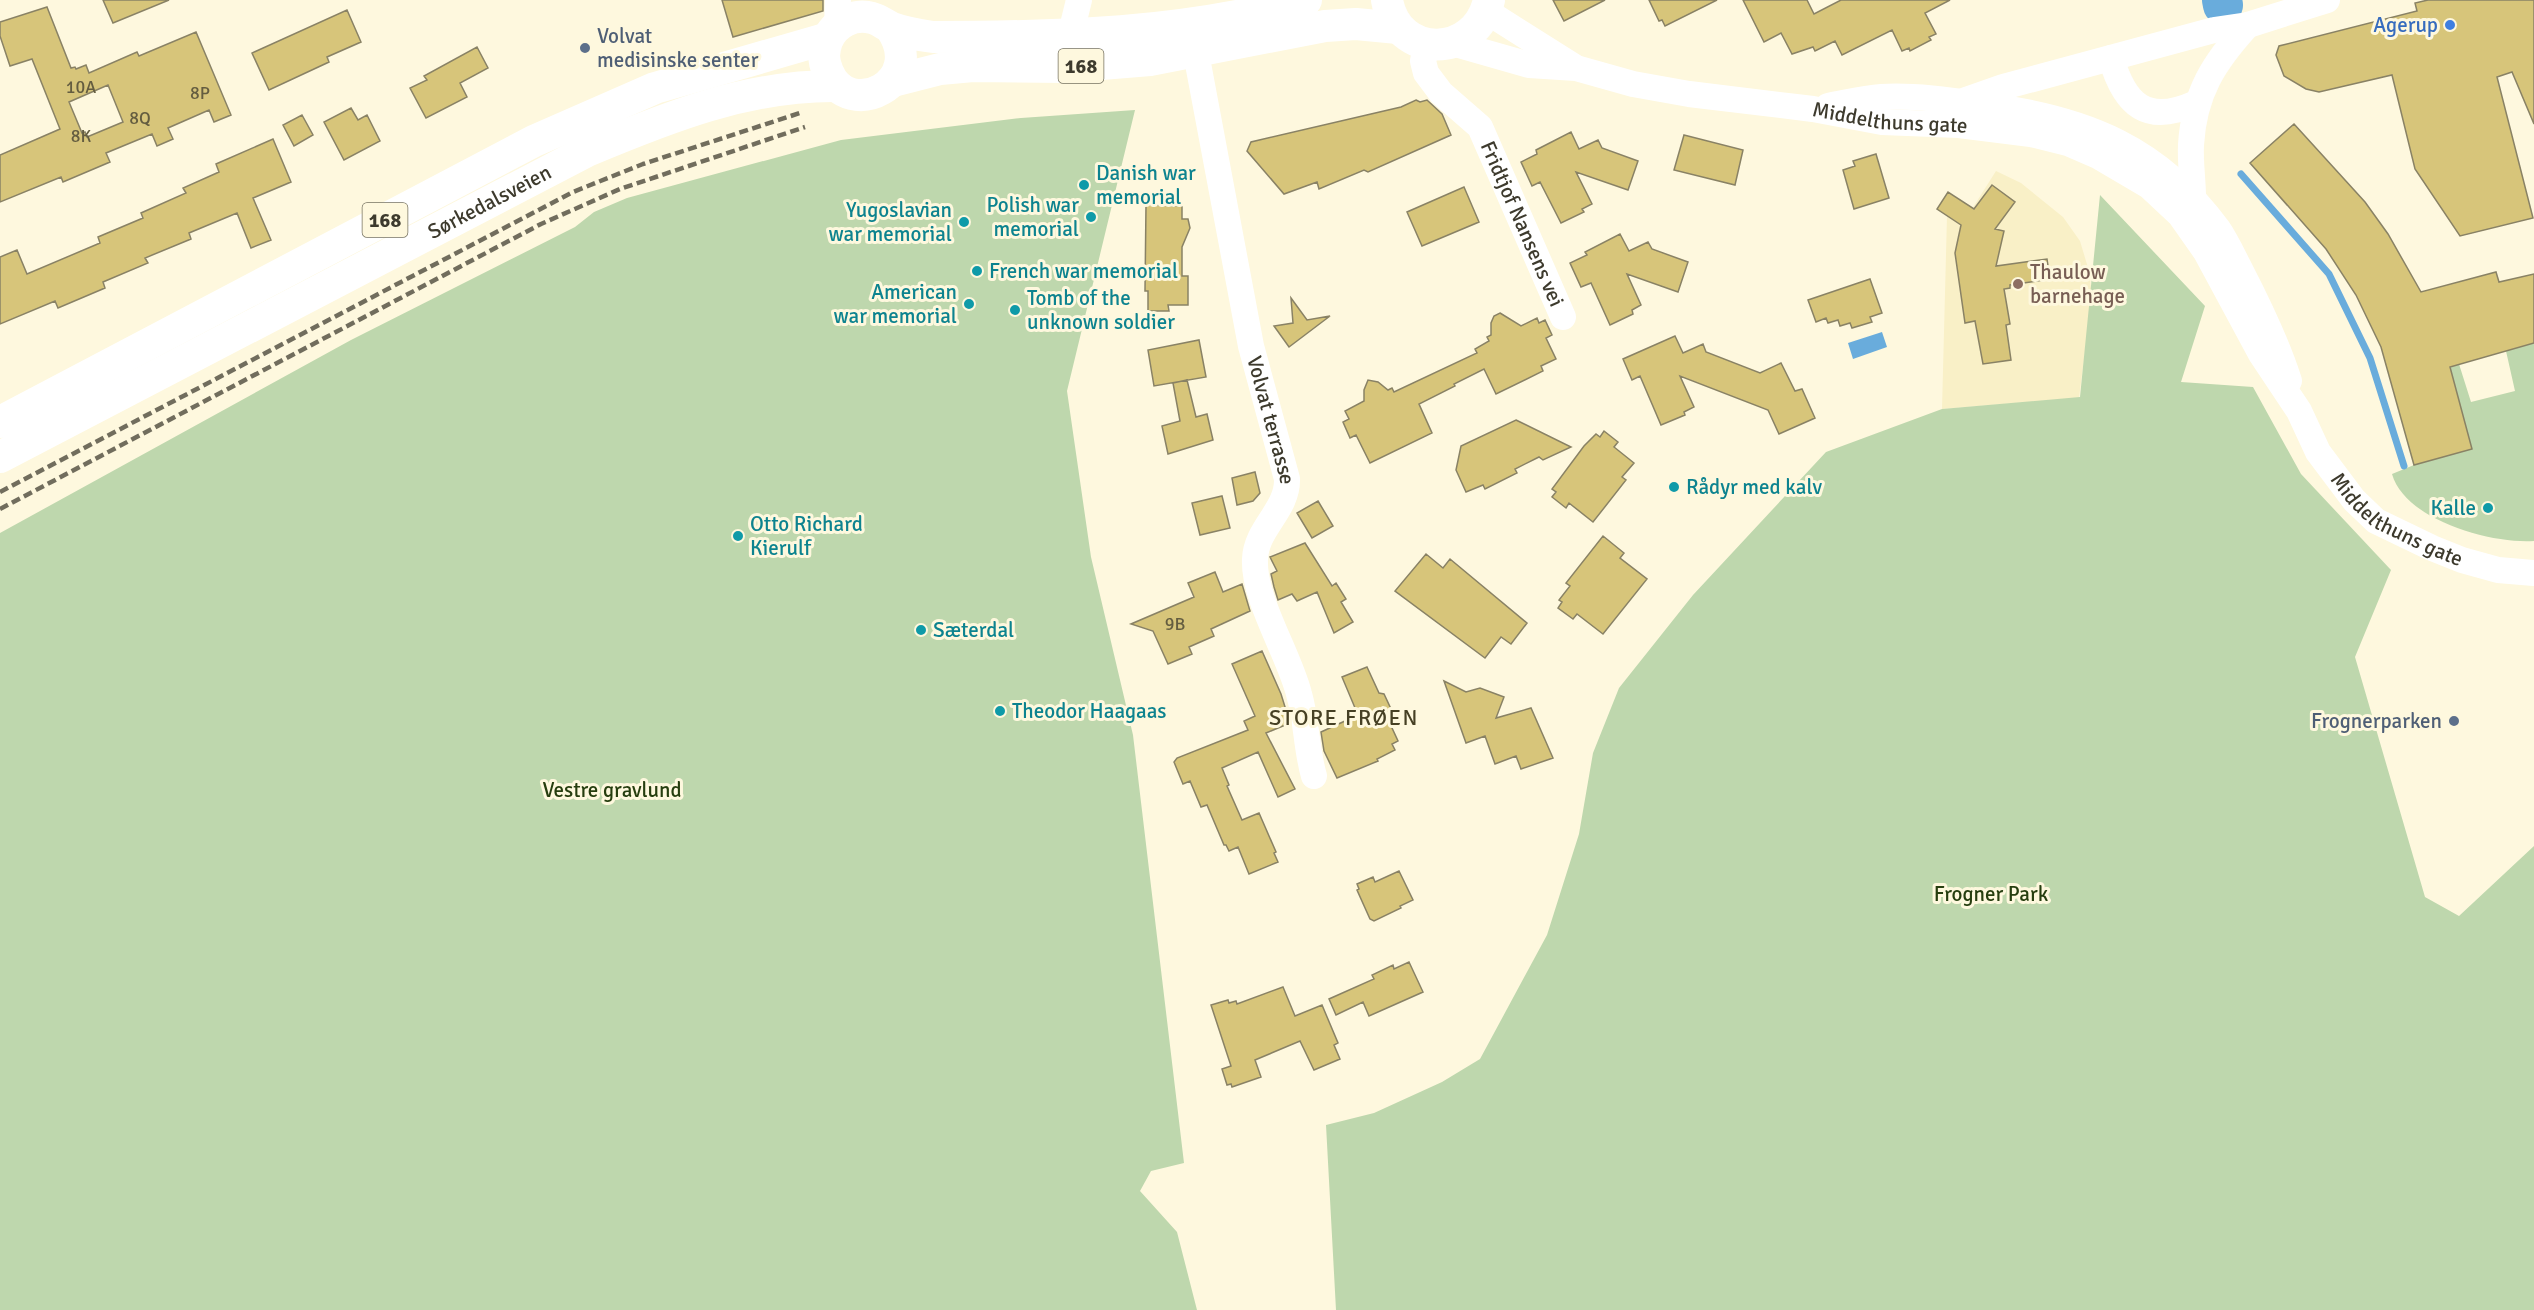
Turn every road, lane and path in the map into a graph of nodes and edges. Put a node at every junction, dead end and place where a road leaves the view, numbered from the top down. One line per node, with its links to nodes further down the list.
1 (1079, 0): 9 (street)
2 (1306, 0): 9 (main road, 168)
3 (2327, 0): 8 (street)
4 (1487, 5): 10 (main road); 13 (street)
5 (1393, 14): 10 (main road); 11 (main road, 168)
6 (875, 15): 7 (main road); 9 (main road, 168); 14 (main road)
7 (834, 21): 15 (main road); 22 (main road, Sørkedalsveien / 168)
8 (2247, 25): 12 (street); 17 (street)
9 (1070, 37)
10 (1439, 44): 13 (street); 20 (street, Fridtjof Nansens vei)
11 (1196, 53): 14 (main road, 168); 25 (street, Volvat terrasse)
12 (2111, 58): 16 (street); 17 (street)
13 (1576, 68): 18 (street)
14 (893, 81): 15 (main road)
15 (837, 86): 23 (main road, Sørkedalsveien / 168)
16 (1960, 102): 18 (street, Middelthuns gate); 19 (street, Middelthuns gate)
17 (2196, 103): 19 (street)
18 (1813, 109): 21 (street, Middelthuns gate)
19 (2193, 197): 21 (street, Middelthuns gate)
20 (1563, 317)
21 (2299, 411): 24 (street, Middelthuns gate)
22 (0, 422)
23 (0, 458)
24 (2534, 573)
25 (1314, 776)

